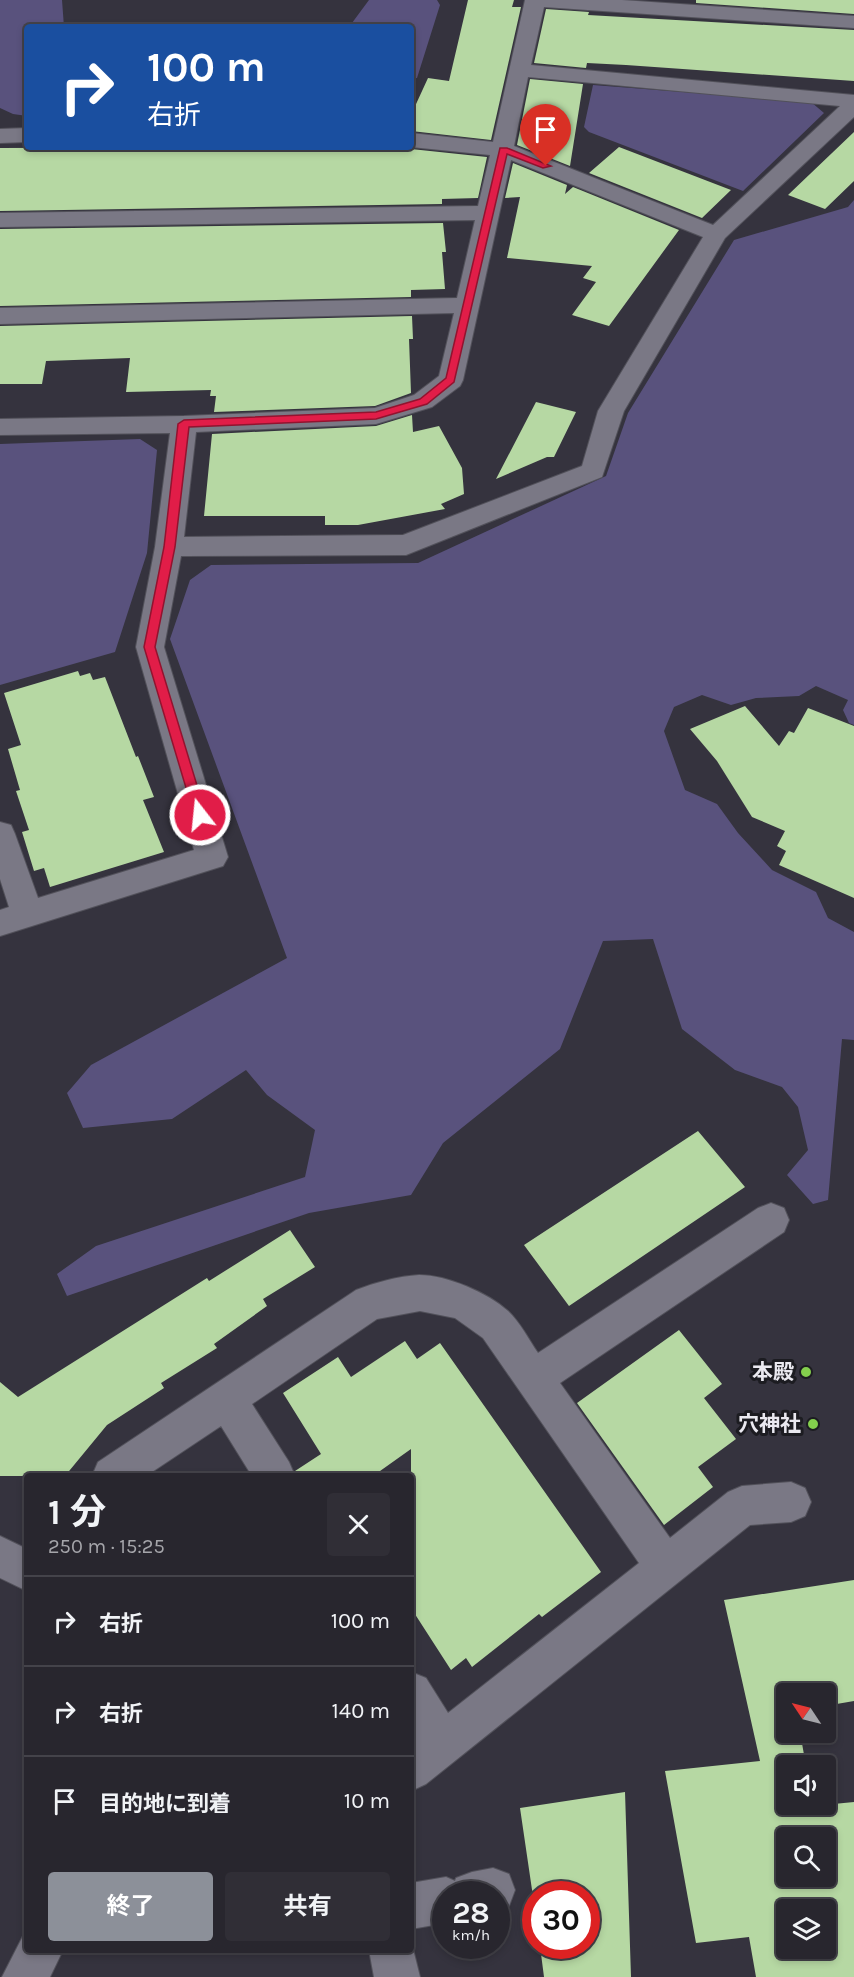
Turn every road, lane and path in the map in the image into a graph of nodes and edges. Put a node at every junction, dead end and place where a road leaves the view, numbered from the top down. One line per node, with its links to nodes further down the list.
1 (854, 22): 2 (street)
2 (520, 70): 3 (street); 7 (street)
3 (854, 103): 10 (street)
4 (24, 135): 5 (street)
5 (0, 136)
6 (414, 140): 7 (street)
7 (504, 150): 8 (street); 10 (street)
8 (489, 213): 9 (street); 11 (street)
9 (0, 220)
10 (716, 234): 15 (street)
11 (468, 305): 12 (street); 13 (street)
12 (0, 316)
13 (184, 424): 14 (street); 15 (street)
14 (0, 427)
15 (169, 547): 17 (street)
16 (0, 834): 17 (street)
17 (14, 918)
18 (771, 1220): 19 (street)
19 (534, 1378): 20 (street); 25 (street)
20 (226, 1399): 21 (street); 22 (street)
21 (116, 1473)
22 (273, 1473)
23 (790, 1502): 25 (street)
24 (0, 1556): 26 (street)
25 (666, 1567): 28 (street)
26 (24, 1568)
27 (414, 1705): 28 (street)
28 (427, 1757)
29 (432, 1902): 30 (street)
30 (414, 1905)
31 (38, 1953): 33 (street)
32 (393, 1953): 34 (street)
33 (25, 1977)
34 (397, 1977)

